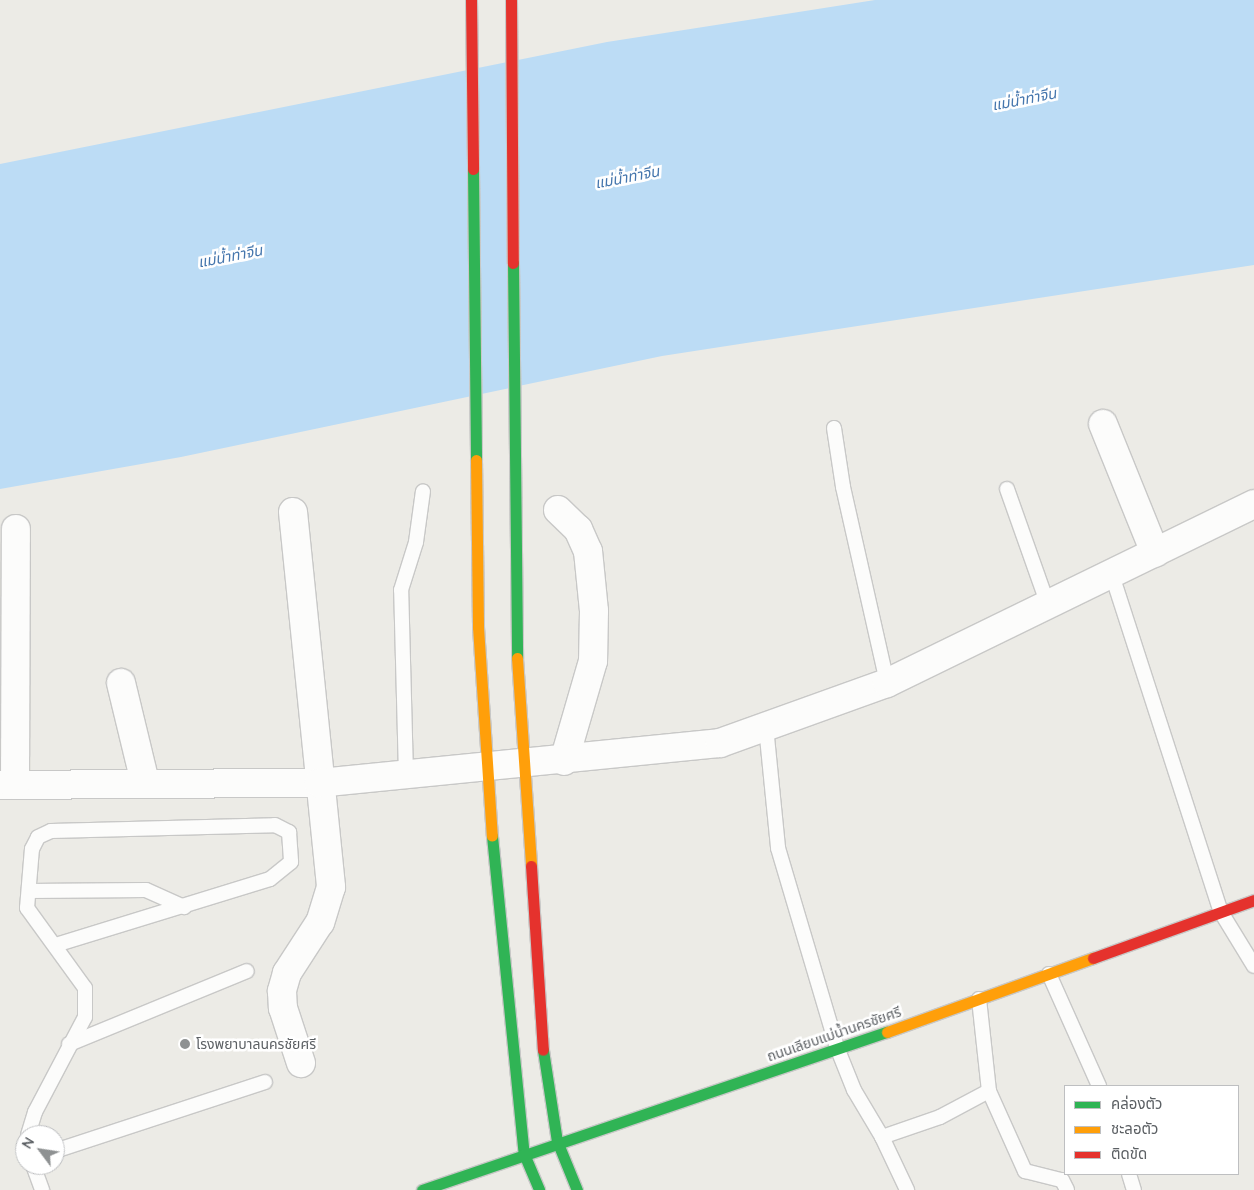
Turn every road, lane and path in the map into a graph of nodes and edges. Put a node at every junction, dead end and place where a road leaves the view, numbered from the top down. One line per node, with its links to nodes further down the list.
1 (471, 0): 19 (main road)
2 (511, 0): 18 (main road)
3 (1103, 424): 11 (street)
4 (834, 428): 15 (lane)
5 (1007, 489): 13 (lane)
6 (423, 491): 20 (lane)
7 (1254, 504): 11 (street)
8 (558, 510): 17 (street)
9 (293, 512): 22 (street)
10 (16, 529): 23 (street)
11 (1155, 553): 12 (street)
12 (1112, 575): 13 (street); 27 (lane)
13 (1048, 605): 15 (street)
14 (122, 683): 21 (street)
15 (887, 683): 16 (street)
16 (766, 727): 17 (street); 34 (lane)
17 (564, 761): 18 (street)
18 (524, 765): 19 (street); 41 (main road)
19 (487, 768): 20 (street); 43 (main road)
20 (406, 775): 22 (street)
21 (145, 782): 22 (street); 23 (street)
22 (319, 782): 35 (street)
23 (8, 785)
24 (29, 891): 26 (lane); 26 (lane); 28 (lane)
25 (1254, 900): 27 (main road, ถนนเลียบแม่น้ำนครชัยศรี)
26 (184, 906): 28 (lane)
27 (1221, 912): 29 (lane); 31 (main road, ถนนเลียบแม่น้ำนครชัยศรี)
28 (56, 945): 33 (lane)
29 (1254, 966)
30 (247, 971): 33 (lane)
31 (1050, 974): 32 (main road, ถนนเลียบแม่น้ำนครชัยศรี); 37 (lane)
32 (979, 999): 34 (main road, ถนนเลียบแม่น้ำนครชัยศรี); 38 (lane)
33 (69, 1044): 39 (lane)
34 (838, 1050): 40 (lane); 41 (main road, ถนนเลียบแม่น้ำนครชัยศรี)
35 (301, 1063)
36 (265, 1082): 42 (lane)
37 (1099, 1085)
38 (989, 1091): 40 (lane); 51 (lane)
39 (33, 1125)
40 (882, 1136): 50 (lane)
41 (557, 1141): 43 (main road, ถนนเลียบแม่น้ำนครชัยศรี); 49 (main road)
42 (65, 1148)
43 (524, 1154): 47 (main road, ถนนเลียบแม่น้ำนครชัยศรี); 48 (main road)
44 (37, 1175): 46 (lane)
45 (1129, 1175): 52 (lane)
46 (42, 1190)
47 (422, 1190)
48 (538, 1190)
49 (577, 1190)
50 (907, 1190)
51 (1066, 1190)
52 (1134, 1190)

